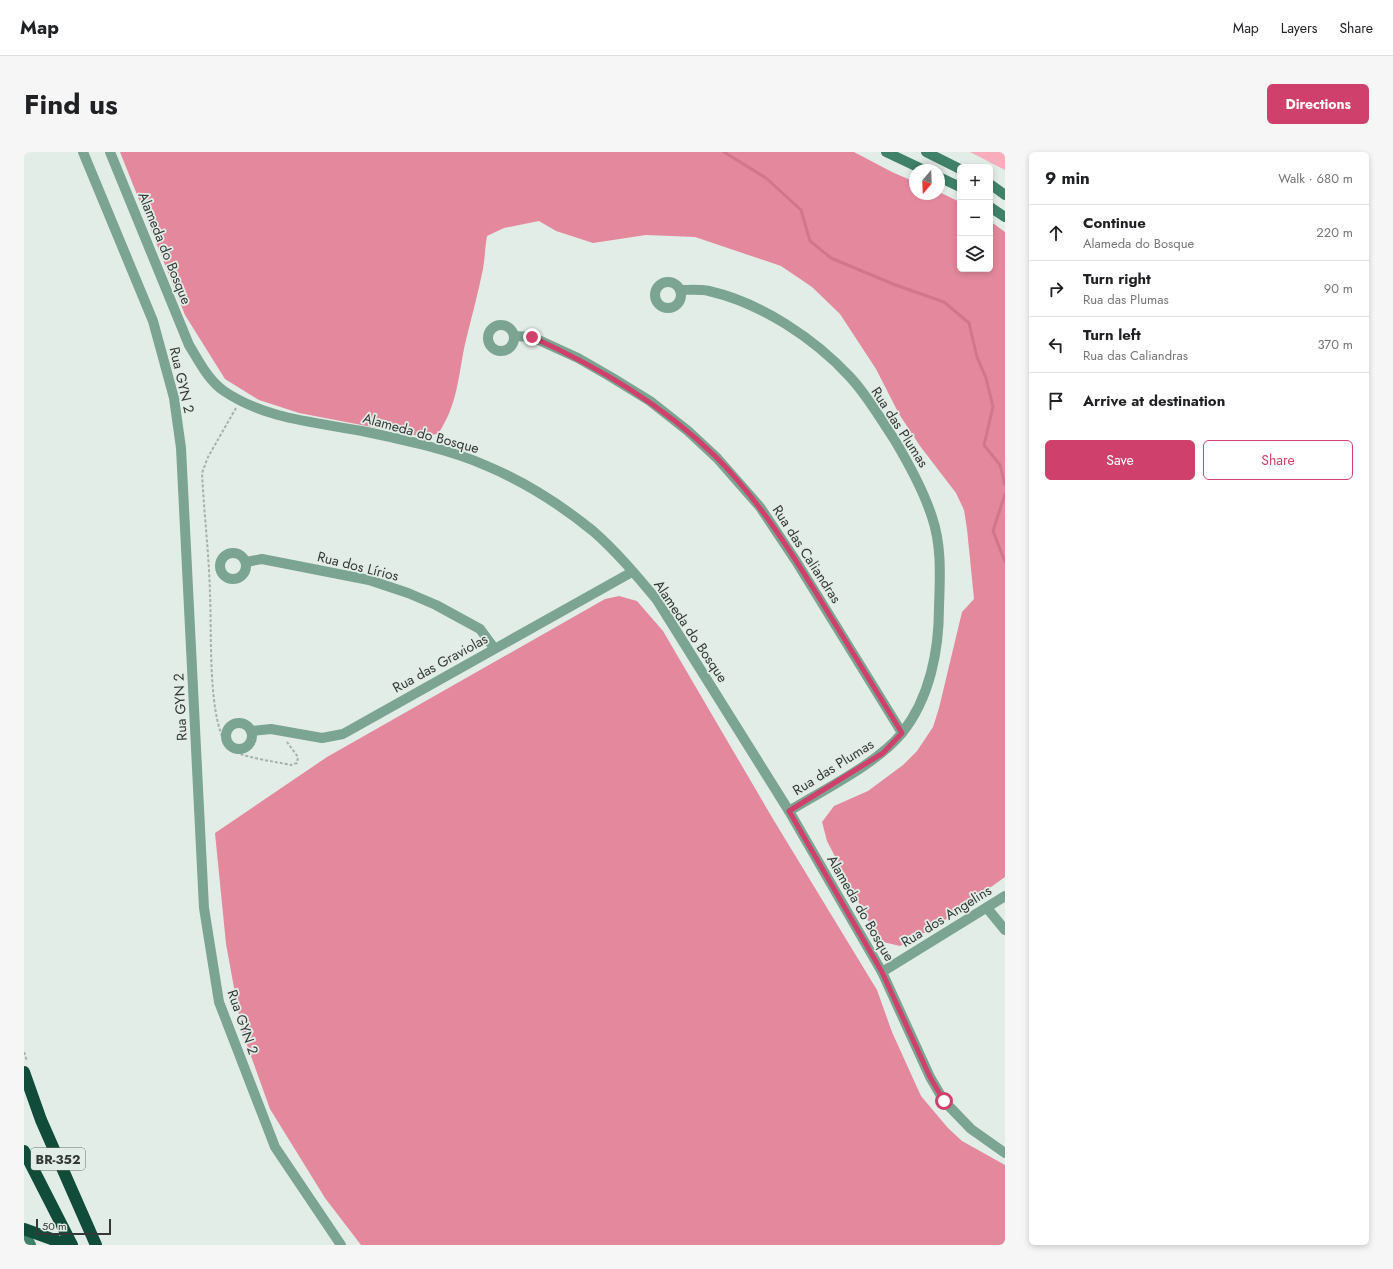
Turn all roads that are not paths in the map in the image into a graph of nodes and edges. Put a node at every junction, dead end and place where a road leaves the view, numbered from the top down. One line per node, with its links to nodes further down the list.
1 (83, 152): 33 (street, Rua GYN 2)
2 (110, 152): 16 (street, Alameda do Bosque)
3 (886, 152): 5 (street)
4 (926, 152): 6 (street)
5 (911, 164)
6 (957, 168)
7 (945, 180): 8 (street)
8 (957, 186)
9 (993, 186): 10 (street)
10 (1005, 195)
11 (993, 209): 12 (street)
12 (1005, 217)
13 (680, 290): 19 (street, Rua das Plumas)
14 (514, 336): 19 (street, Rua das Caliandras)
15 (246, 562): 17 (street, Rua dos Lírios)
16 (632, 572): 17 (street, Rua das Graviolas); 20 (street, Alameda do Bosque)
17 (494, 648): 18 (street, Rua das Graviolas)
18 (252, 731)
19 (902, 733): 20 (street, Rua das Plumas)
20 (789, 811): 24 (street, Alameda do Bosque)
21 (1005, 896): 22 (street, Rua dos Angelins)
22 (987, 908): 23 (street); 24 (street, Rua dos Angelins)
23 (1005, 930)
24 (882, 972): 27 (street, Alameda do Bosque)
25 (24, 1072): 32 (highway, BR-352)
26 (24, 1151): 31 (highway, BR-352)
27 (1005, 1153)
28 (24, 1230): 29 (street); 30 (highway)
29 (31, 1245)
30 (68, 1245)
31 (72, 1245)
32 (96, 1245)
33 (342, 1245)

